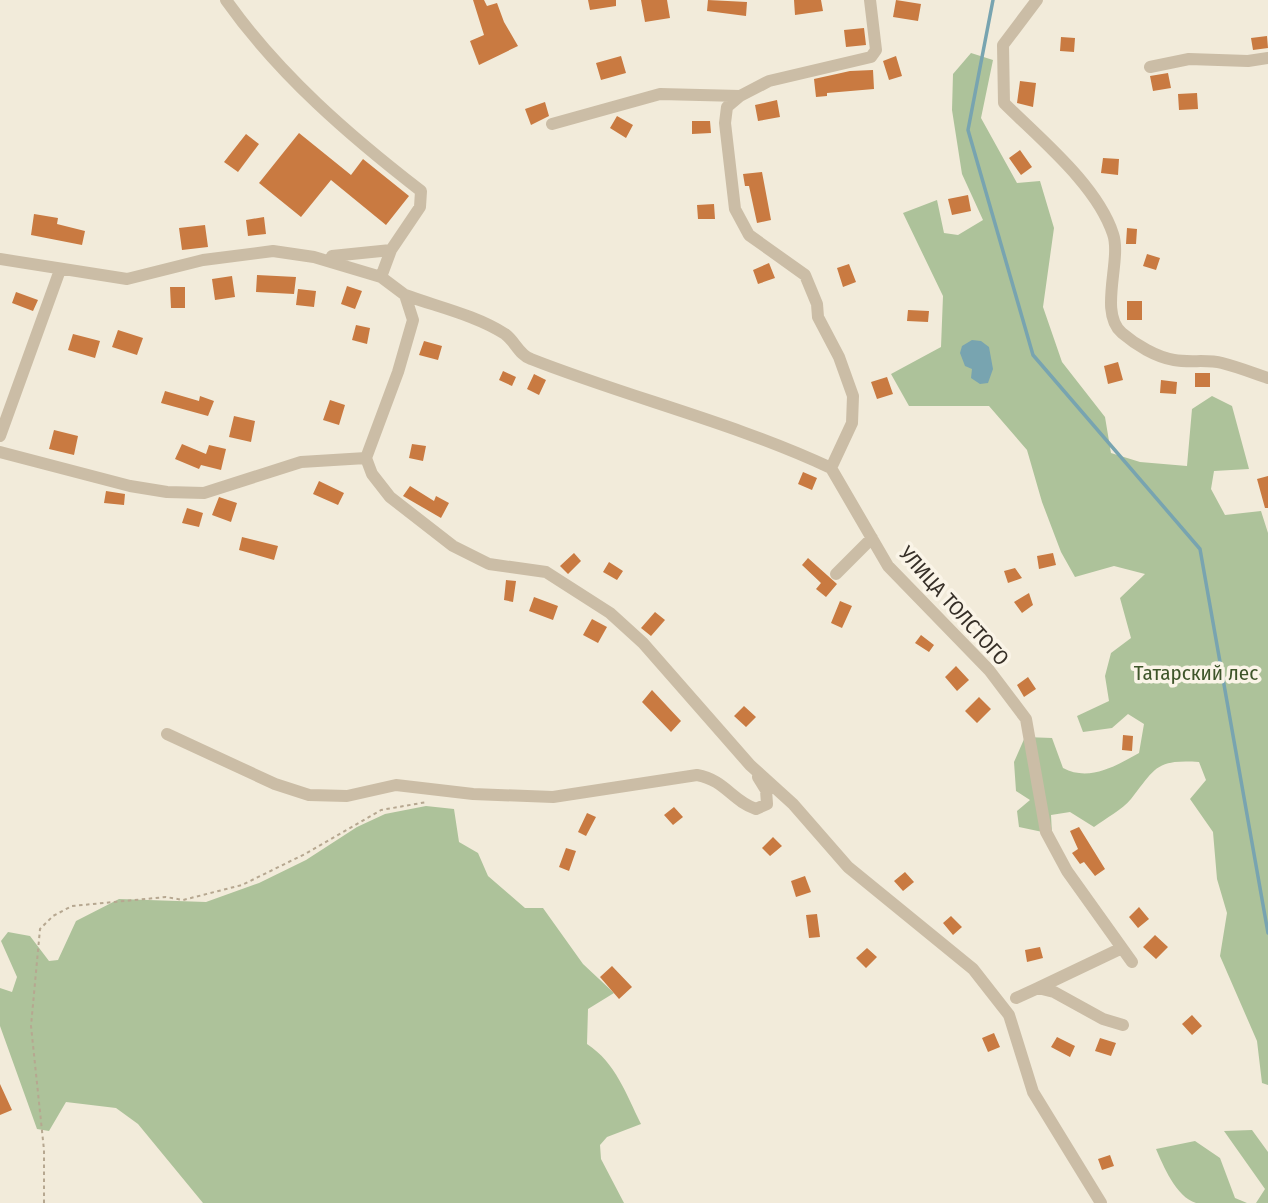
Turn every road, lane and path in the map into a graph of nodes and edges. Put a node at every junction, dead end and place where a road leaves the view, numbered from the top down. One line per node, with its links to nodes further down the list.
1 (226, 0): 8 (street)
2 (870, 0): 6 (street)
3 (1037, 0): 14 (street)
4 (1268, 58): 5 (street)
5 (1150, 67)
6 (740, 96): 7 (street); 18 (street)
7 (552, 124)
8 (391, 250): 9 (street); 12 (street)
9 (314, 257): 11 (street); 12 (street)
10 (0, 260): 11 (street)
11 (60, 270): 15 (street)
12 (381, 277): 13 (street)
13 (405, 295): 17 (street); 18 (street)
14 (1268, 379)
15 (0, 436)
16 (0, 452): 17 (street)
17 (366, 458): 22 (street)
18 (831, 468): 19 (street, УЛИЦА ТОЛСТОГО)
19 (872, 538): 20 (street); 24 (street, УЛИЦА ТОЛСТОГО)
20 (836, 574)
21 (167, 734): 22 (street)
22 (750, 765): 27 (street)
23 (428, 802): 31 (path)
24 (1122, 948): 25 (street, УЛИЦА ТОЛСТОГО); 26 (street)
25 (1132, 962)
26 (1038, 988): 28 (street); 30 (street)
27 (992, 993): 28 (street); 29 (street)
28 (1016, 998): 29 (street)
29 (1009, 1015): 32 (street)
30 (1123, 1025)
31 (44, 1203)
32 (1101, 1203)

